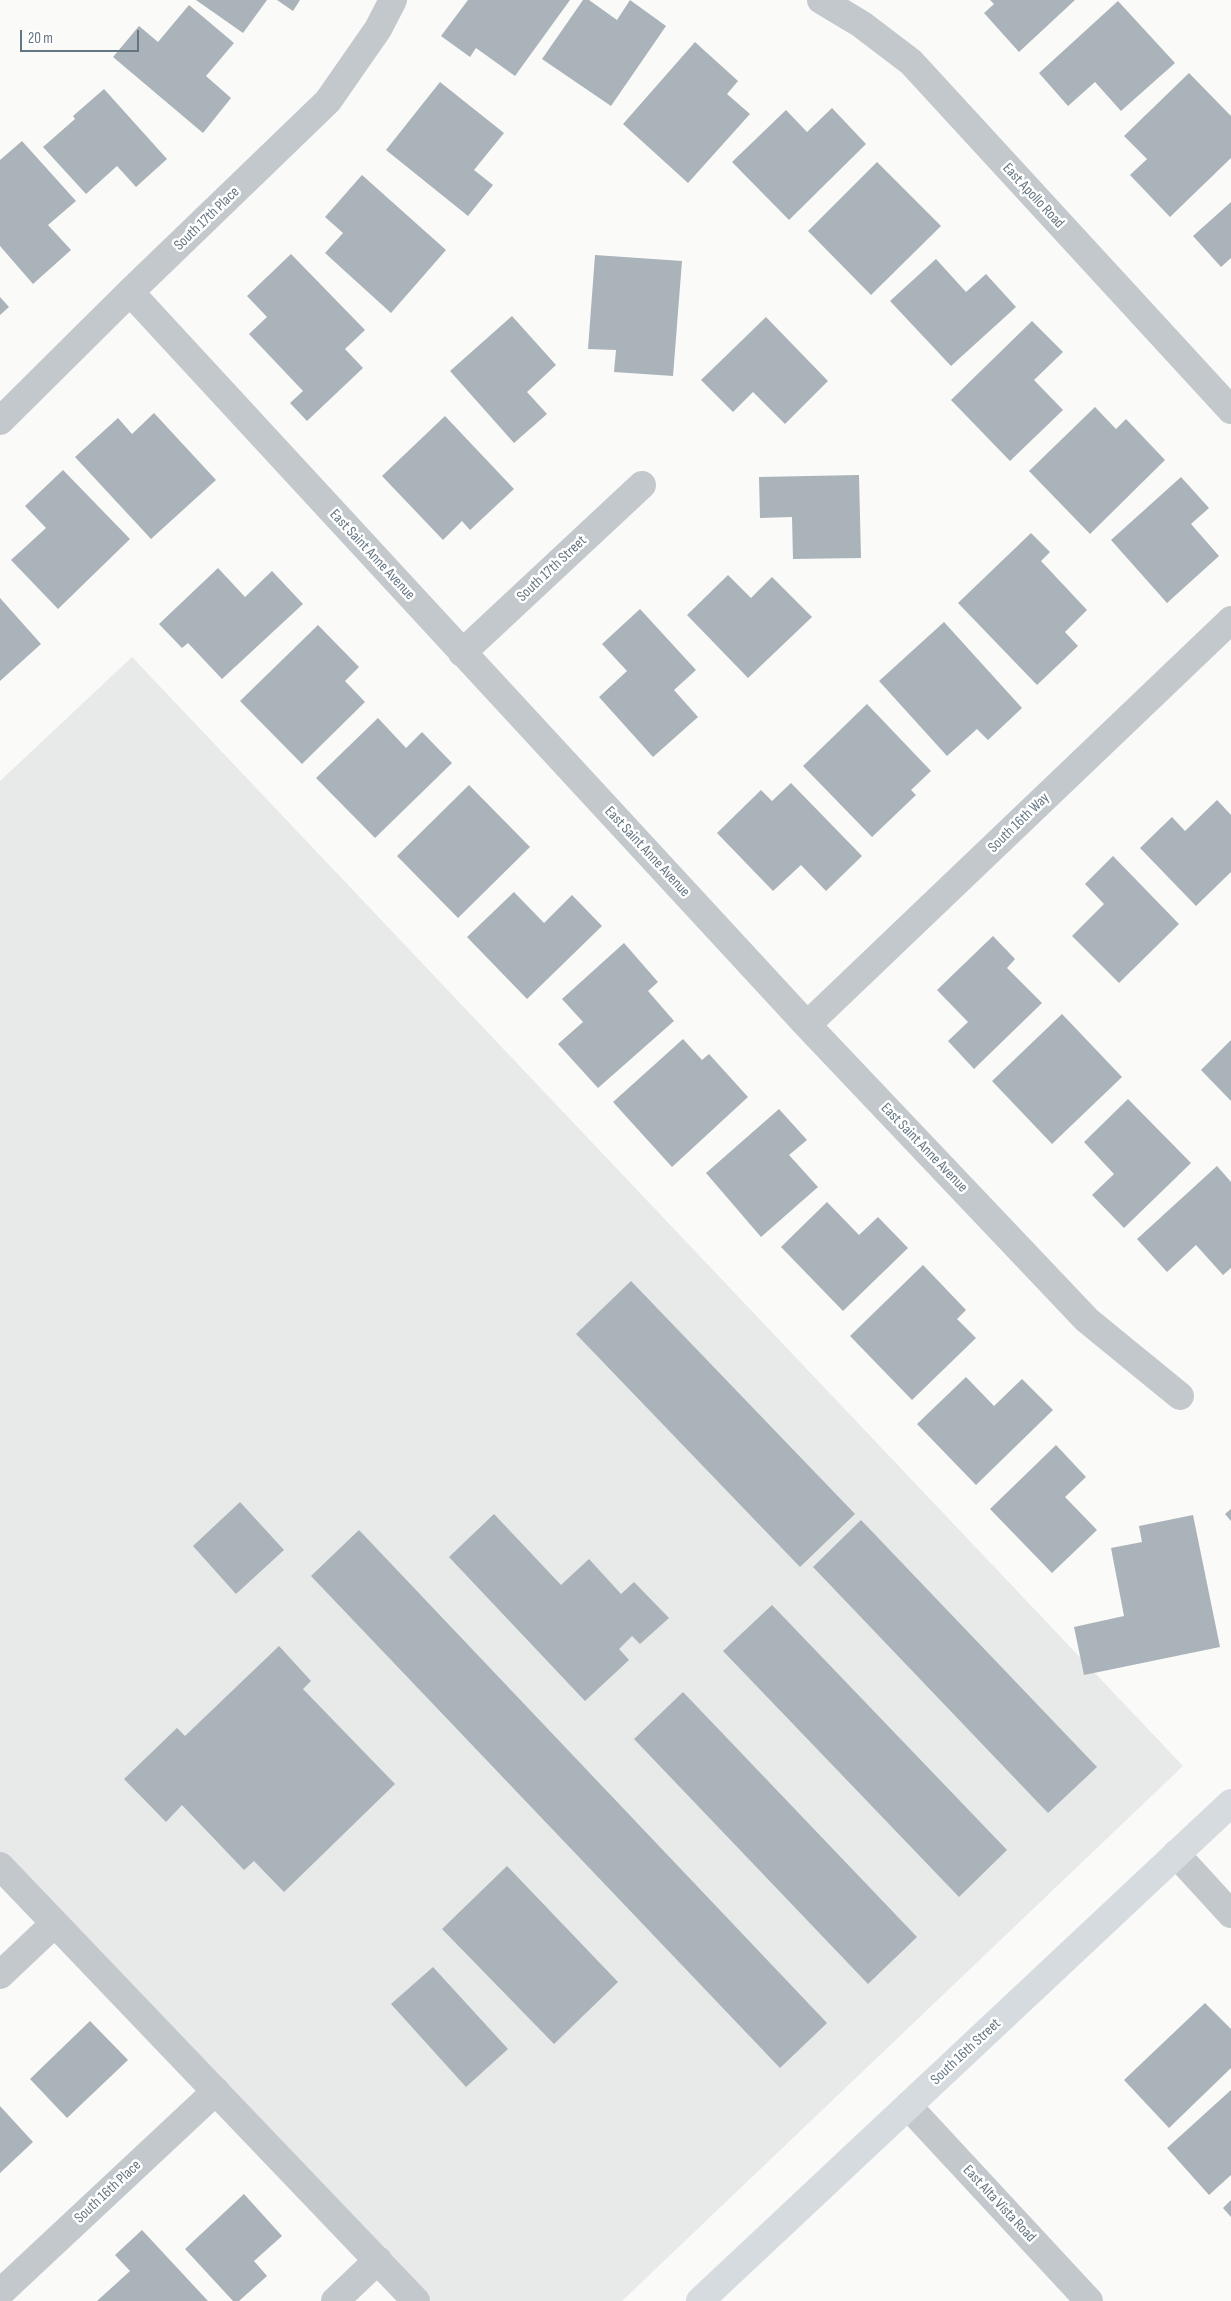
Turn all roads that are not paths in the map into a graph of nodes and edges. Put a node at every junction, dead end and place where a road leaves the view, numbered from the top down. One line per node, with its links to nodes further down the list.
1 (393, 0): 3 (street, South 17th Place)
2 (820, 0): 4 (street, East Apollo Road)
3 (130, 292): 5 (street, South 17th Place); 8 (street, East Saint Anne Avenue)
4 (1231, 410)
5 (0, 420)
6 (642, 485): 8 (street, South 17th Street)
7 (1231, 620): 9 (street, South 16th Way)
8 (462, 653): 9 (street, East Saint Anne Avenue)
9 (807, 1025): 10 (street, East Saint Anne Avenue)
10 (1180, 1396)
11 (1231, 1803): 12 (main road, South 16th Street)
12 (1176, 1854): 14 (street); 18 (main road, South 16th Street)
13 (0, 1866): 15 (street)
14 (1231, 1914)
15 (54, 1924): 16 (street); 17 (street)
16 (0, 1974)
17 (216, 2090): 19 (street); 20 (street, South 16th Place)
18 (908, 2106): 23 (main road, South 16th Street); 24 (street, East Alta Vista Road)
19 (378, 2260): 21 (street); 22 (street)
20 (0, 2293)
21 (335, 2301)
22 (416, 2301)
23 (700, 2301)
24 (1089, 2301)

